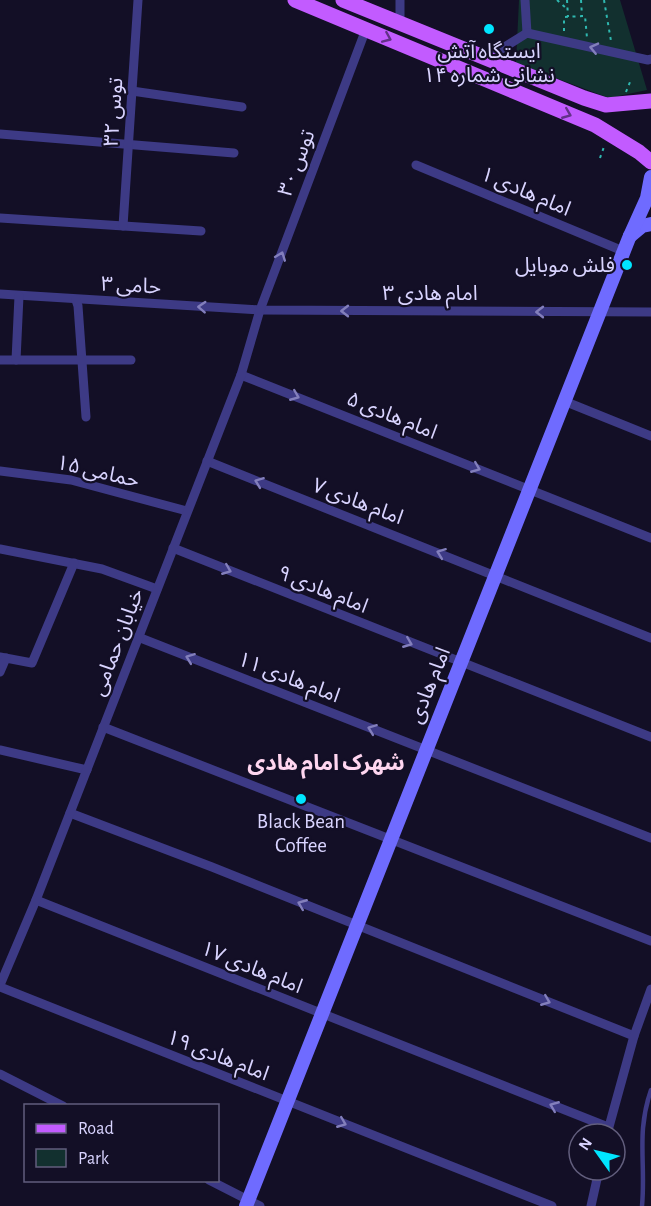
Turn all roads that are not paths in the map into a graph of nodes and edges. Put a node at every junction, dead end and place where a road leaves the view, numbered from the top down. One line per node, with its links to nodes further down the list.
1 (138, 0): 11 (street, توس ۳۲)
2 (294, 0): 7 (main road)
3 (343, 0): 6 (main road)
4 (400, 0): 6 (street)
5 (525, 0): 8 (street)
6 (400, 23): 9 (main road)
7 (366, 29): 17 (main road, one-way to 17); 29 (street, توس ۳۰, one-way to 7)
8 (527, 33): 9 (street); 10 (street, one-way to 8)
9 (487, 58): 12 (main road)
10 (651, 59)
11 (132, 91): 13 (street); 15 (street, توس ۳۲)
12 (651, 102)
13 (242, 107)
14 (0, 134): 15 (street)
15 (129, 145): 16 (street); 22 (street, توس ۳۲)
16 (234, 153)
17 (651, 162)
18 (416, 165): 25 (street, امام هادی ۱)
19 (651, 177): 24 (main road, امام هادی)
20 (0, 218): 22 (street)
21 (651, 224): 24 (main road)
22 (123, 226): 23 (street)
23 (201, 231)
24 (628, 237): 25 (main road, امام هادی)
25 (623, 251): 31 (main road, امام هادی)
26 (0, 294): 27 (street, حامی ۳)
27 (19, 296): 28 (street, حامی ۳); 33 (street)
28 (76, 300): 29 (street, حامی ۳, one-way to 28); 34 (street)
29 (260, 310): 31 (street, امام هادی ۳, one-way to 29); 36 (street, خیابان حمامی)
30 (651, 312): 31 (street, امام هادی ۳)
31 (599, 313): 37 (main road, امام هادی)
32 (0, 360): 33 (street)
33 (16, 360): 34 (street)
34 (83, 360): 35 (street); 38 (street)
35 (131, 360)
36 (241, 375): 40 (street, خیابان حمامی); 42 (street, امام هادی ۵, one-way to 42)
37 (564, 401): 39 (street); 42 (main road, امام هادی)
38 (86, 417)
39 (651, 436)
40 (207, 461): 43 (street, خیابان حمامی); 48 (street, امام هادی ۷, one-way to 40)
41 (0, 471): 43 (street, حمامی ۱۵)
42 (529, 489): 44 (street, امام هادی ۵); 48 (main road, امام هادی)
43 (188, 511): 45 (street, خیابان حمامی)
44 (651, 538)
45 (173, 548): 49 (street, خیابان حمامی); 53 (street, امام هادی ۹, one-way to 53)
46 (0, 549): 47 (street)
47 (74, 563): 49 (street); 52 (street)
48 (495, 574): 51 (street, امام هادی ۷); 53 (main road, امام هادی)
49 (157, 589): 50 (street, خیابان حمامی)
50 (138, 637): 55 (street, خیابان حمامی); 58 (street, امام هادی ۱۱, one-way to 50)
51 (651, 638)
52 (3, 657): 54 (street)
53 (460, 664): 56 (street, امام هادی ۹); 58 (main road, امام هادی)
54 (0, 672)
55 (103, 727): 59 (street, خیابان حمامی); 62 (street)
56 (651, 737)
57 (0, 750): 59 (street)
58 (426, 750): 61 (street, امام هادی ۱۱); 62 (main road, امام هادی)
59 (87, 770): 60 (street, خیابان حمامی)
60 (70, 813): 63 (street, خیابان حمامی); 64 (street, one-way to 60)
61 (651, 838)
62 (391, 839): 64 (main road, امام هادی); 65 (street)
63 (36, 900): 66 (street, خیابان حمامی); 68 (street, امام هادی ۱۷)
64 (357, 926): 68 (main road, امام هادی); 69 (street, one-way to 69)
65 (651, 940)
66 (0, 986): 72 (street, امام هادی ۱۹)
67 (651, 988): 69 (street)
68 (322, 1014): 72 (main road, امام هادی); 74 (street, امام هادی ۱۷, one-way to 68)
69 (634, 1036): 75 (street)
70 (0, 1074): 73 (street)
71 (651, 1090): 81 (lane)
72 (287, 1101): 78 (main road, امام هادی); 79 (street, امام هادی ۱۹, one-way to 79)
73 (59, 1104)
74 (587, 1122)
75 (610, 1122)
76 (213, 1182): 78 (street)
77 (596, 1182): 80 (street)
78 (252, 1204)
79 (552, 1206)
80 (591, 1206)
81 (642, 1206)

